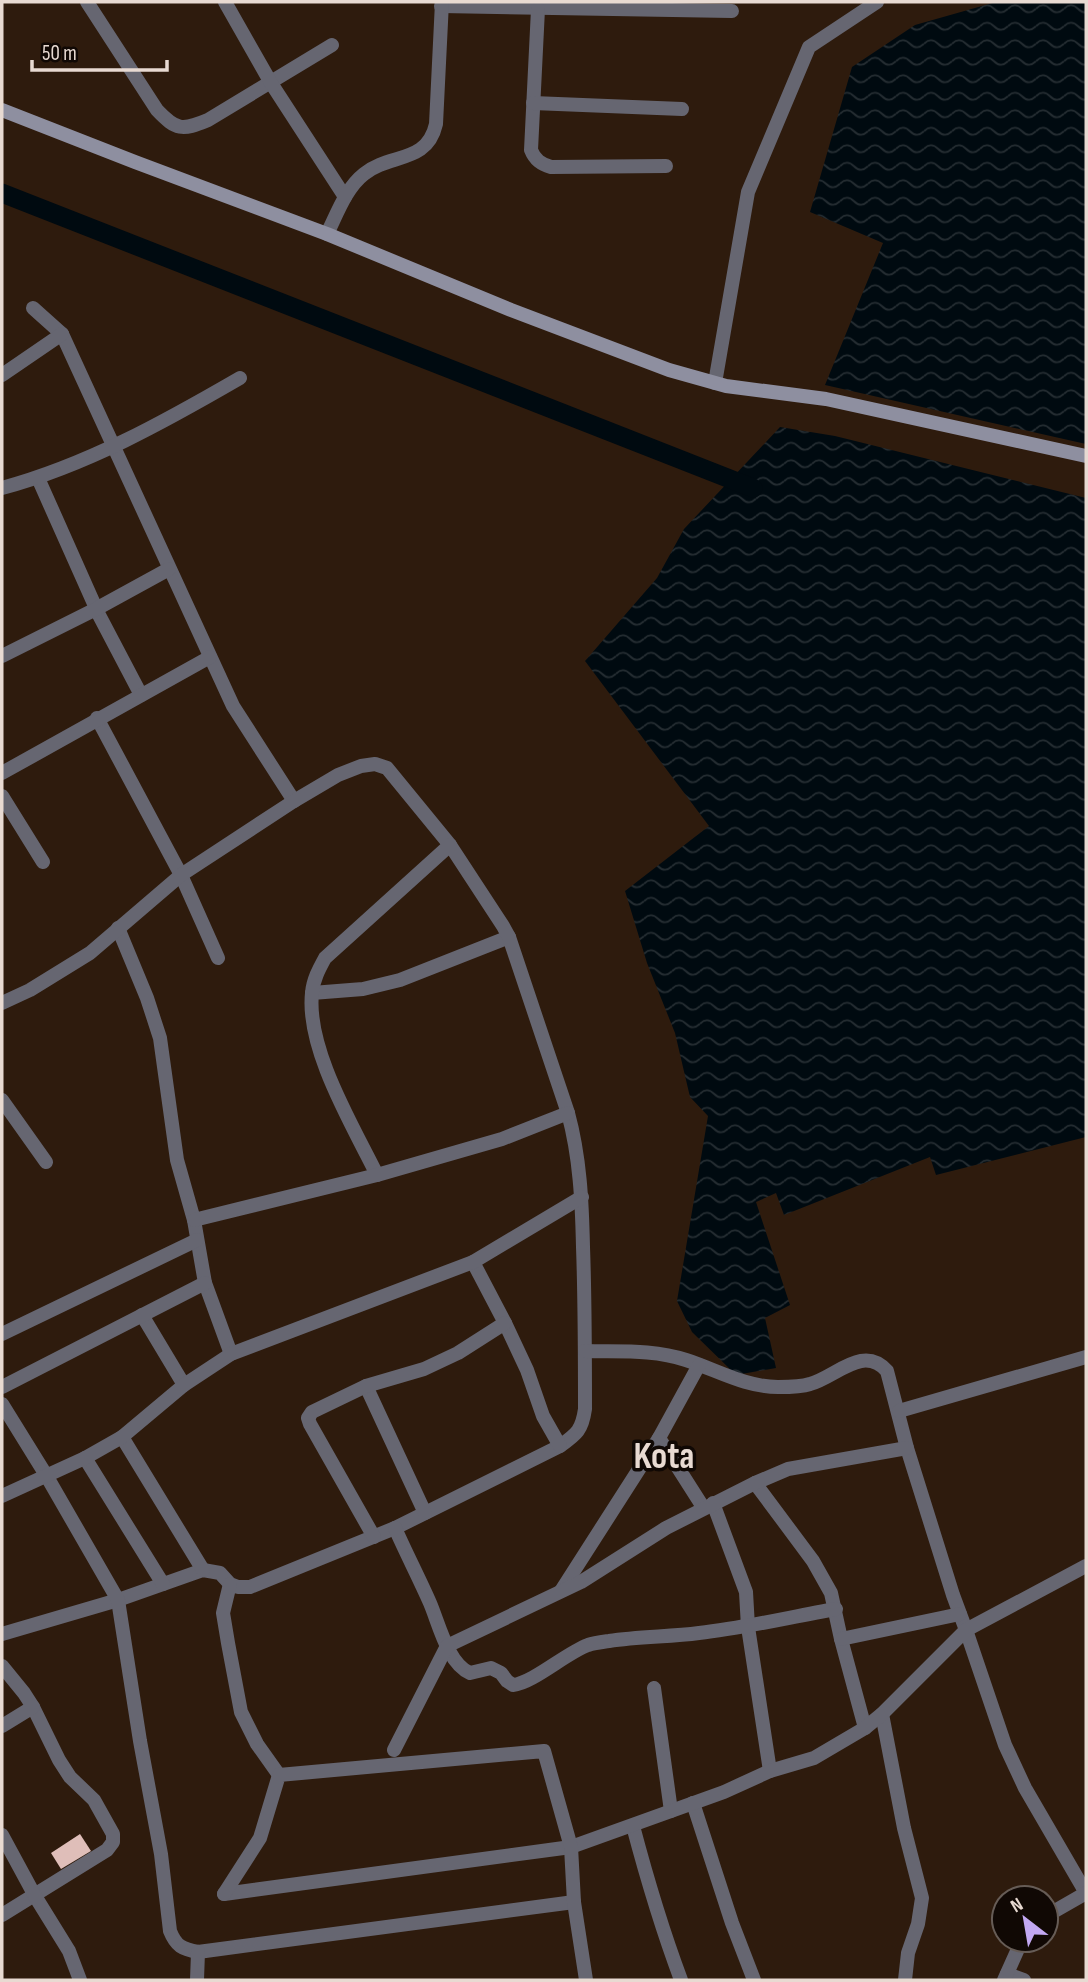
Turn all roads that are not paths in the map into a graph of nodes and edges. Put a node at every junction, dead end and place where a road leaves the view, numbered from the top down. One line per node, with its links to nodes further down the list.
1 (87, 2): 8 (street)
2 (225, 2): 8 (street)
3 (877, 2): 19 (street)
4 (441, 4): 5 (street); 13 (street)
5 (538, 9): 6 (street); 9 (street)
6 (732, 11)
7 (332, 45): 8 (street)
8 (271, 83): 13 (street)
9 (533, 103): 10 (street); 12 (street)
10 (682, 109)
11 (2, 110): 14 (street)
12 (666, 166)
13 (345, 197): 14 (street)
14 (327, 234): 19 (street)
15 (33, 308): 16 (street)
16 (62, 334): 17 (street); 20 (street)
17 (2, 375)
18 (240, 378): 20 (street)
19 (715, 383): 21 (street)
20 (113, 447): 22 (street); 24 (street)
21 (1086, 456)
22 (38, 478): 23 (street); 25 (street)
23 (2, 488)
24 (169, 569): 25 (street); 27 (street)
25 (96, 609): 26 (street); 28 (street)
26 (2, 656)
27 (210, 657): 28 (street); 32 (street)
28 (141, 695): 29 (street)
29 (97, 718): 30 (street); 35 (street)
30 (2, 773)
31 (2, 796): 34 (street)
32 (294, 801): 33 (street); 35 (street)
33 (450, 845): 37 (street); 39 (street)
34 (43, 863)
35 (181, 875): 36 (street); 38 (street)
36 (118, 928): 40 (street); 46 (street)
37 (509, 937): 39 (street); 42 (street)
38 (218, 958)
39 (312, 993): 44 (street)
40 (3, 998)
41 (2, 1100): 43 (street)
42 (568, 1113): 44 (street); 45 (street)
43 (46, 1162)
44 (377, 1175): 46 (street)
45 (582, 1197): 48 (street); 53 (street)
46 (194, 1220): 47 (street)
47 (197, 1240): 49 (street); 52 (street)
48 (473, 1262): 51 (street); 54 (street)
49 (205, 1283): 50 (street); 54 (street)
50 (142, 1315): 57 (street); 59 (street)
51 (505, 1323): 58 (street); 64 (street)
52 (2, 1335)
53 (585, 1350): 56 (street); 64 (street)
54 (232, 1354): 57 (street)
55 (1086, 1357): 61 (street)
56 (699, 1365): 61 (street); 63 (street)
57 (184, 1385): 62 (street)
58 (366, 1386): 71 (street); 73 (street)
59 (2, 1387)
60 (2, 1404): 67 (street)
61 (899, 1411): 65 (street)
62 (122, 1437): 66 (street); 75 (street)
63 (659, 1438): 70 (street); 78 (street)
64 (560, 1446): 71 (street)
65 (907, 1448): 68 (street); 81 (street)
66 (85, 1458): 67 (street); 76 (street)
67 (46, 1475): 69 (street); 79 (street)
68 (755, 1483): 70 (street); 80 (street)
69 (2, 1496)
70 (708, 1505): 78 (street); 82 (street)
71 (425, 1513): 72 (street)
72 (395, 1528): 73 (street); 86 (street)
73 (374, 1537): 77 (street)
74 (1086, 1566): 83 (street)
75 (203, 1570): 76 (street); 77 (street)
76 (163, 1584): 79 (street)
77 (230, 1584): 95 (street)
78 (560, 1592): 86 (street)
79 (118, 1601): 84 (street); 106 (street)
80 (836, 1609): 82 (street); 85 (street)
81 (960, 1614): 83 (street); 85 (street)
82 (748, 1627): 86 (street); 94 (street)
83 (966, 1630): 90 (street); 101 (street)
84 (2, 1634)
85 (841, 1639): 92 (street)
86 (447, 1646): 93 (street)
87 (2, 1666): 89 (street)
88 (654, 1688): 97 (street)
89 (33, 1707): 91 (street); 102 (street)
90 (882, 1714): 92 (street); 114 (street)
91 (2, 1726)
92 (865, 1728): 94 (street)
93 (394, 1749)
94 (770, 1771): 96 (street)
95 (279, 1776): 100 (street); 100 (street)
96 (694, 1803): 97 (street); 113 (street)
97 (671, 1811): 98 (street)
98 (634, 1826): 100 (street); 112 (street)
99 (2, 1835): 102 (street)
100 (571, 1847): 103 (street)
101 (1086, 1893): 104 (street)
102 (35, 1896): 105 (street); 109 (street)
103 (574, 1902): 106 (street); 111 (street)
104 (1060, 1908)
105 (2, 1915)
106 (198, 1952): 110 (street)
107 (1016, 1954): 108 (street)
108 (1005, 1977): 115 (street)
109 (80, 1980)
110 (197, 1980)
111 (586, 1980)
112 (681, 1980)
113 (754, 1980)
114 (905, 1980)
115 (1024, 1980)

